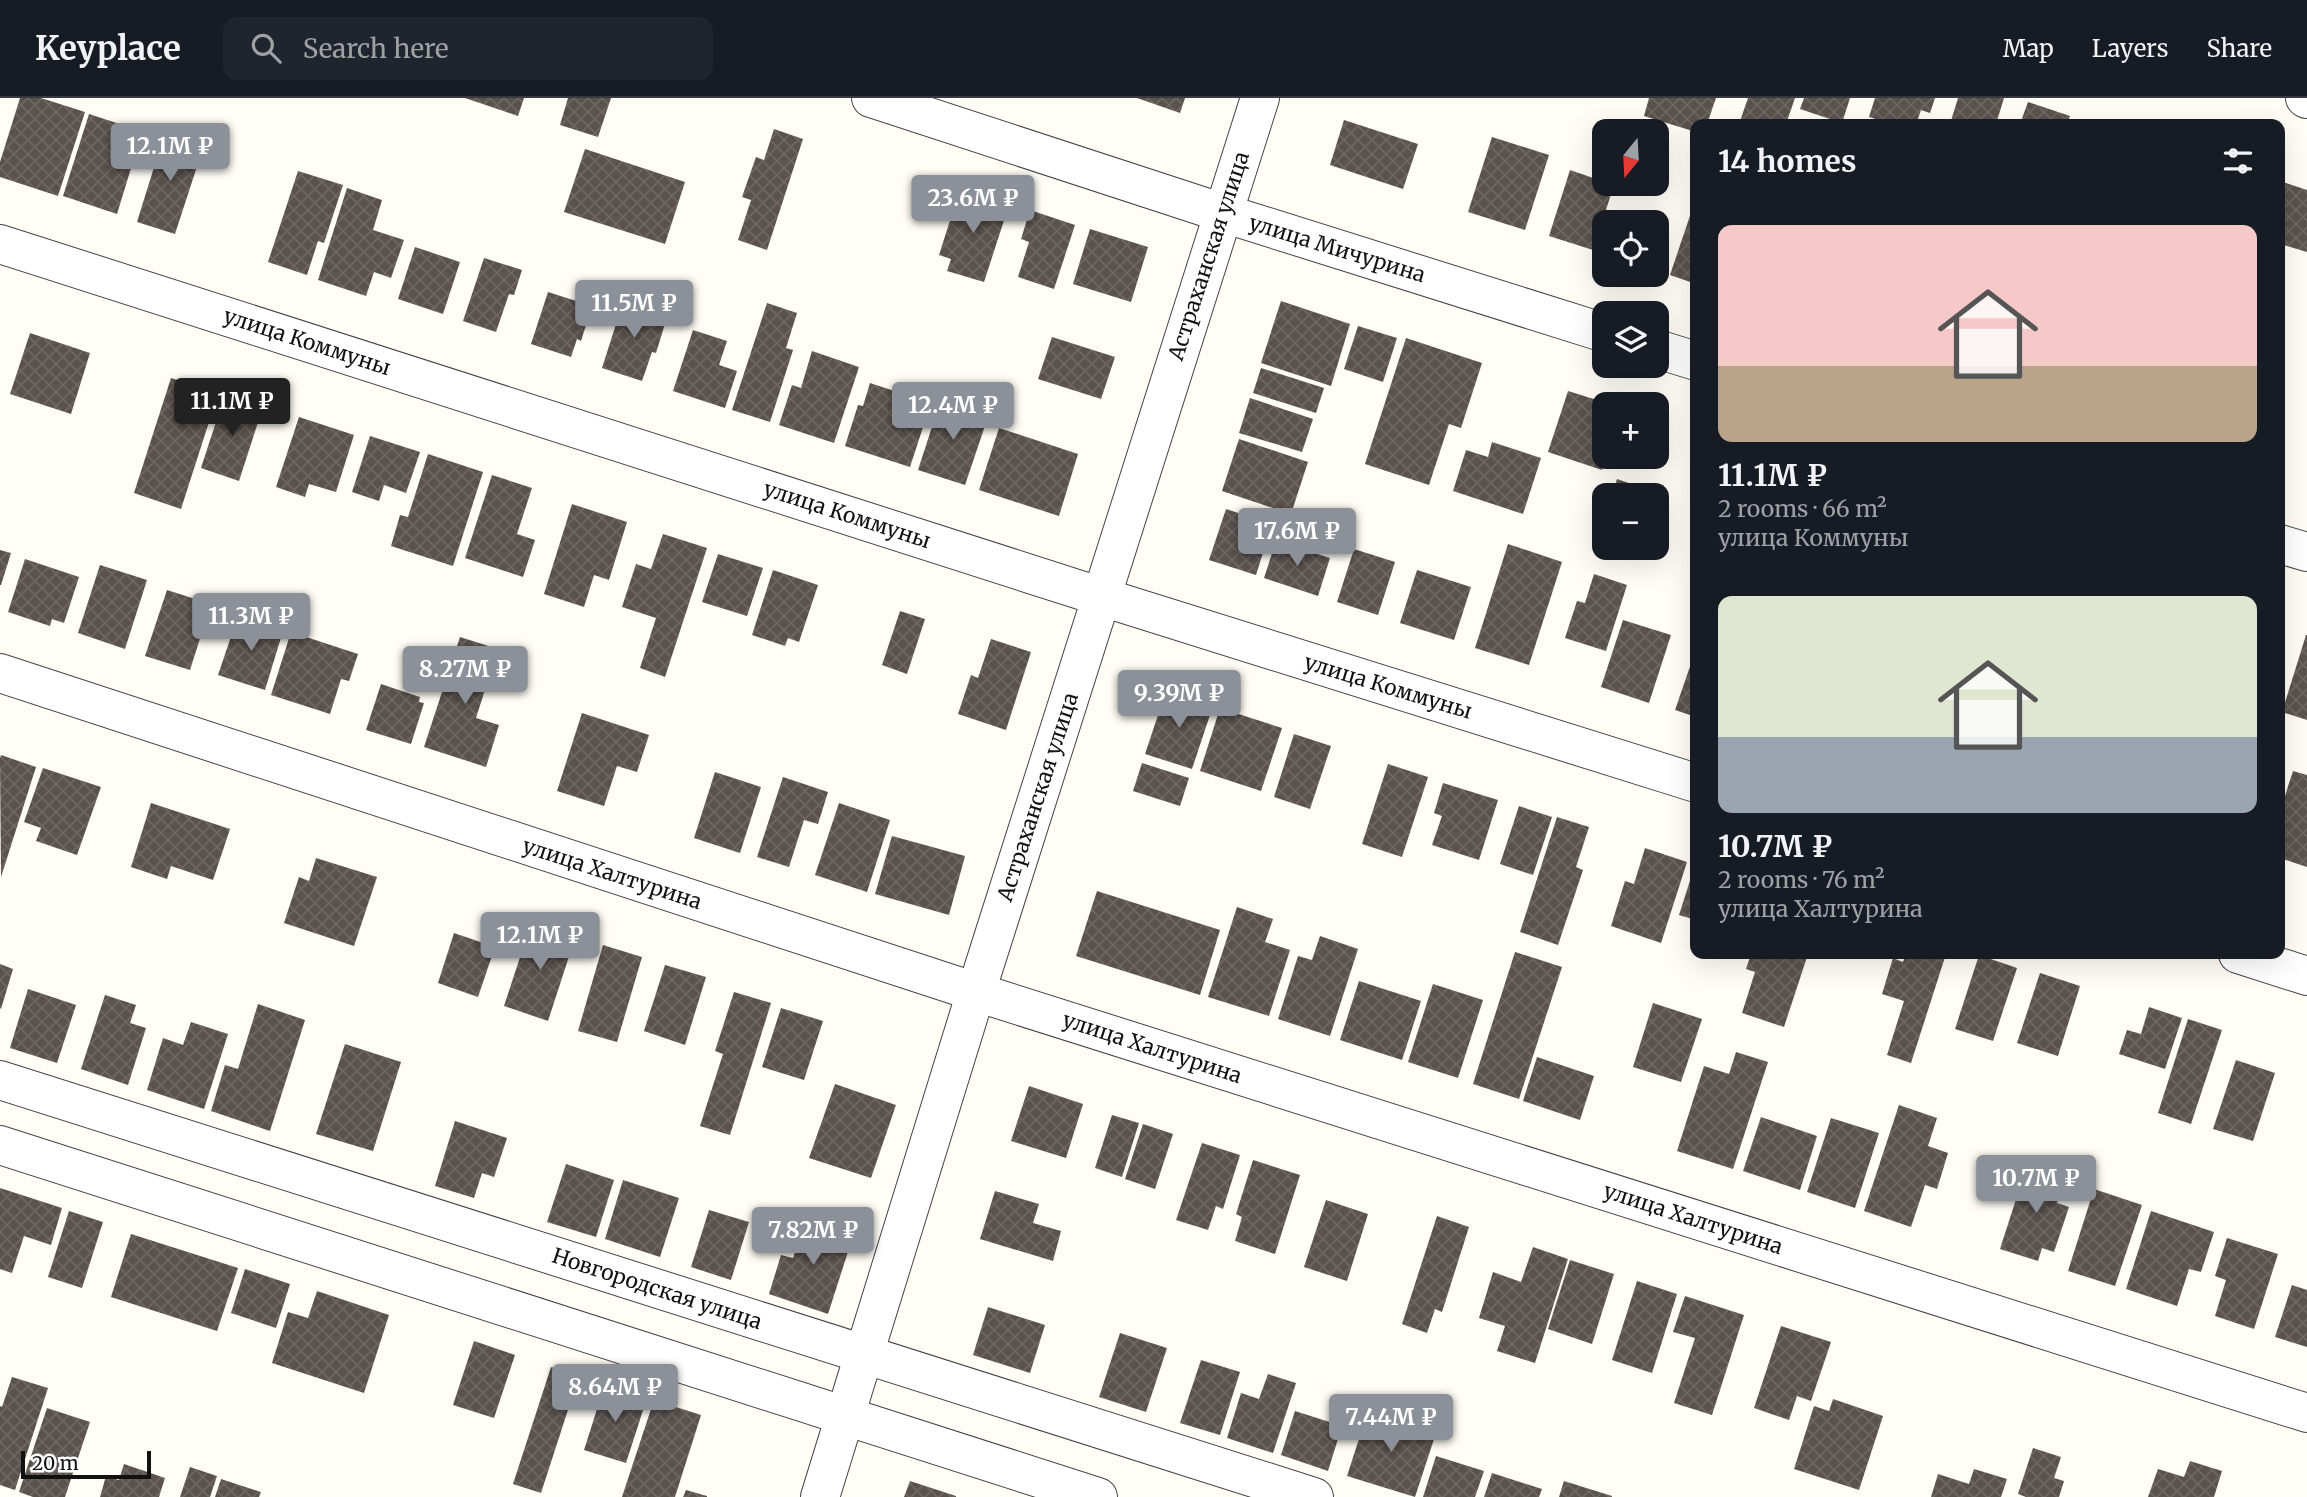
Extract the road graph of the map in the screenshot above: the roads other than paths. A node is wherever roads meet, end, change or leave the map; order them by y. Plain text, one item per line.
1 (871, 98) edge
2 (1260, 98) edge
3 (1223, 213) junction
4 (0, 244) edge
5 (1592, 329) edge
6 (1669, 353) edge
7 (1690, 359) edge
8 (2285, 545) edge
9 (2307, 552) edge
10 (1102, 597) junction
11 (0, 673) edge
12 (1690, 781) edge
13 (2254, 959) edge
14 (2307, 975) edge
15 (976, 992) junction
16 (0, 1080) edge
17 (0, 1145) edge
18 (865, 1356) junction
19 (2307, 1413) edge
20 (845, 1417) junction
21 (820, 1497) edge
22 (1098, 1497) edge
23 (1314, 1497) edge

1 - 3 street, улица Мичурина
2 - 3 street, Астраханская улица
3 - 5 street, улица Мичурина
3 - 10 street, Астраханская улица
4 - 10 street, улица Коммуны
6 - 7 street
8 - 9 street
10 - 12 street, улица Коммуны
10 - 15 street, Астраханская улица
11 - 15 street, улица Халтурина
13 - 14 street
15 - 18 street, Астраханская улица
15 - 19 street, улица Халтурина
16 - 18 street, Новгородская улица
17 - 20 street
18 - 20 street, Астраханская улица
18 - 23 street, Новгородская улица
20 - 21 street, Астраханская улица
20 - 22 street

